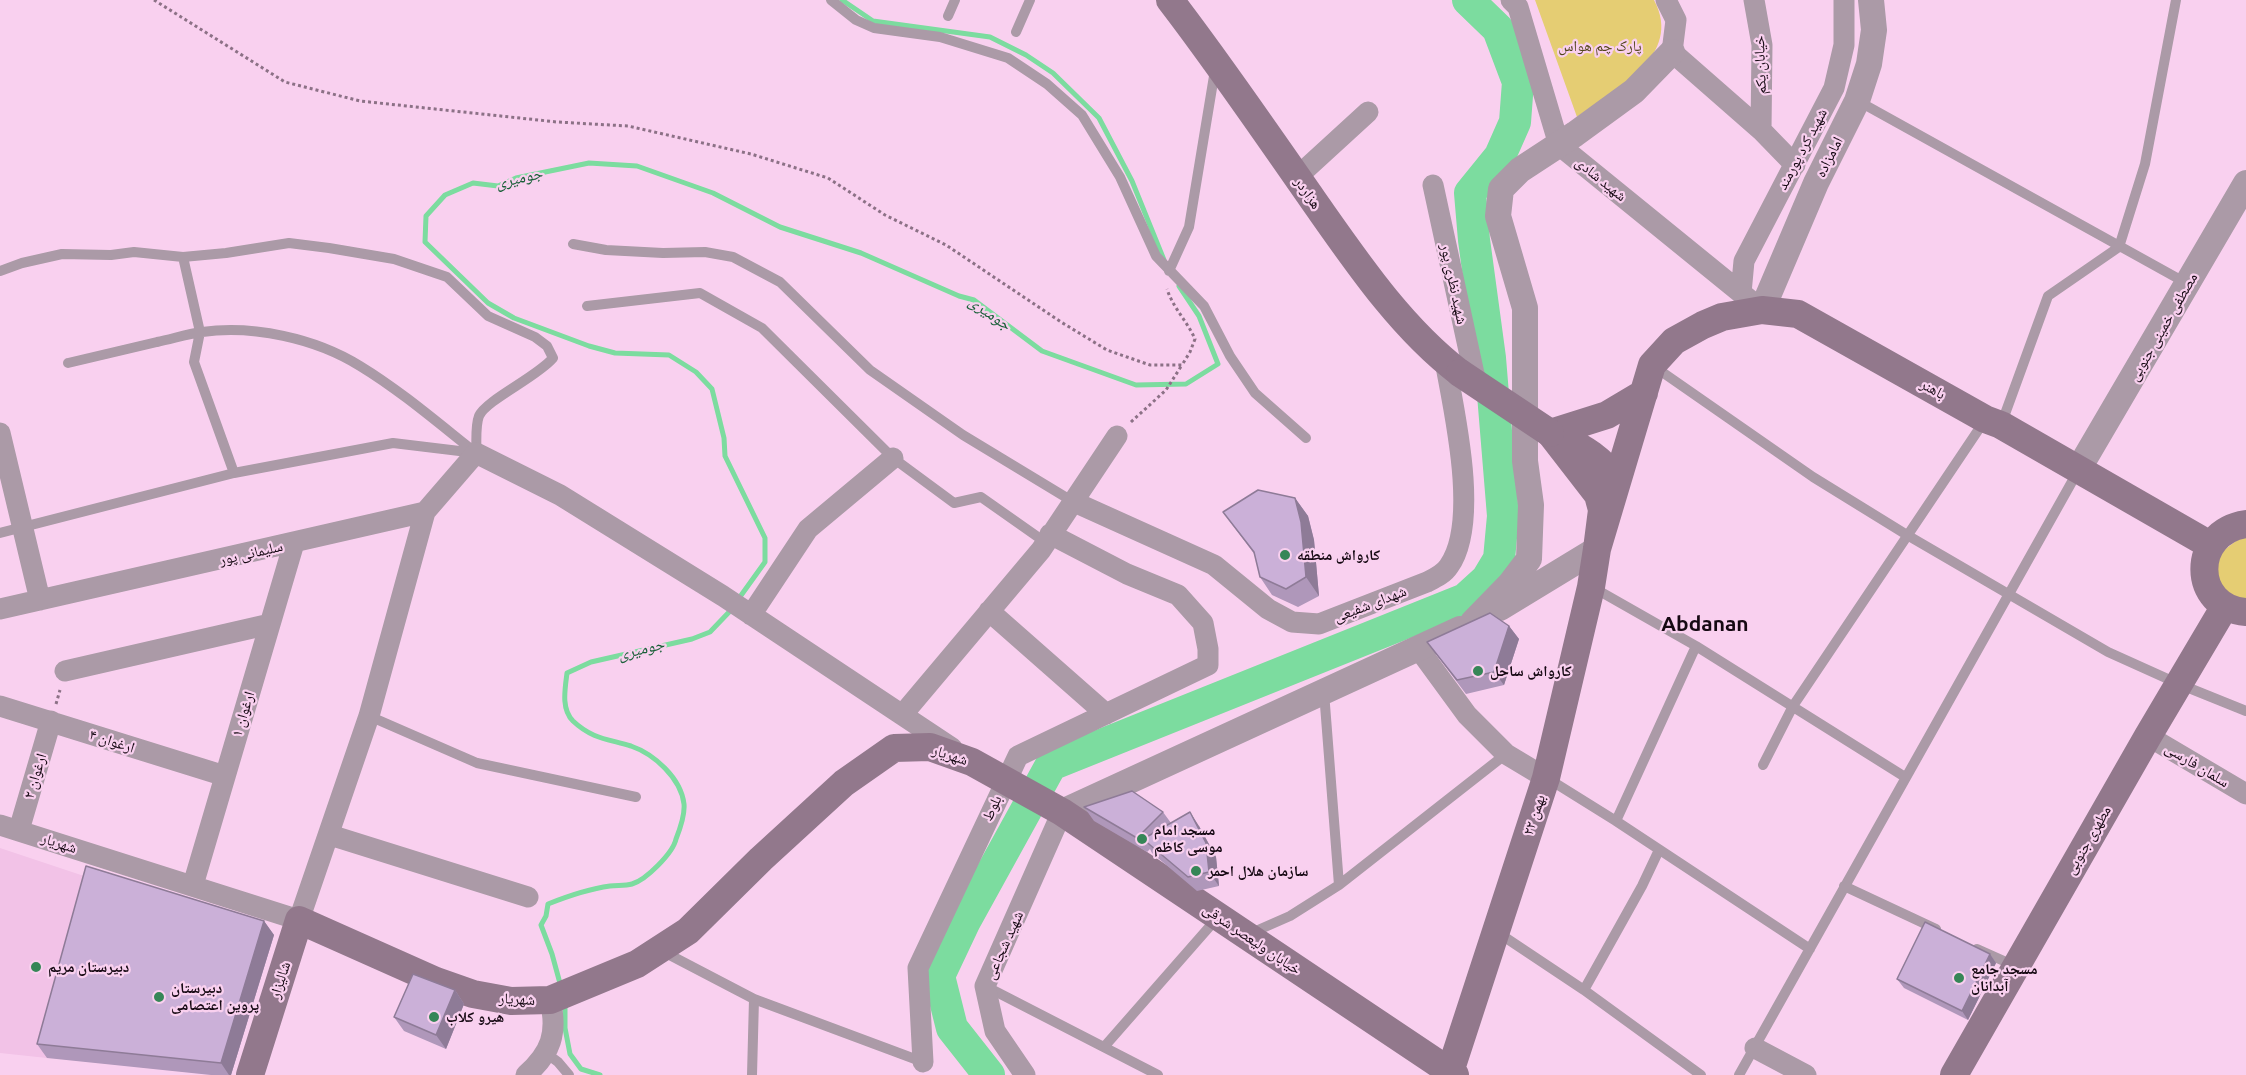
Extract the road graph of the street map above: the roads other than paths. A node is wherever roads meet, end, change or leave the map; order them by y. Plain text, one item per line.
1 (831, 0) edge
2 (955, 0) edge
3 (1030, 0) edge
4 (1170, 0) edge
5 (1511, 0) edge
6 (1666, 0) edge
7 (1754, 0) edge
8 (1844, 0) edge
9 (1870, 0) edge
10 (2176, 0) edge
11 (948, 16) dead end
12 (1016, 32) dead end
13 (1672, 52) junction
14 (1217, 61) junction
15 (1857, 101) junction
16 (1368, 112) dead end
17 (1761, 130) junction
18 (1559, 145) junction
19 (1795, 165) junction
20 (1297, 177) junction
21 (2246, 183) edge
22 (1433, 185) dead end
23 (573, 244) dead end
24 (2119, 247) junction
25 (183, 257) junction
26 (0, 271) edge
27 (1169, 271) junction
28 (2188, 284) junction
29 (1751, 302) junction
30 (587, 306) dead end
31 (200, 332) junction
32 (68, 363) dead end
33 (1652, 365) junction
34 (1460, 372) junction
35 (1644, 393) junction
36 (1993, 422) junction
37 (0, 433) edge
38 (1550, 433) junction
39 (1116, 436) road end
40 (1306, 438) dead end
41 (1630, 440) junction
42 (476, 453) junction
43 (3, 458) edge
44 (893, 458) junction
45 (2078, 470) junction
46 (234, 473) junction
47 (1617, 482) junction
48 (1072, 501) junction
49 (426, 512) junction
50 (2246, 524) edge
51 (22, 528) junction
52 (0, 533) edge
53 (1050, 534) junction
54 (1907, 535) junction
55 (294, 543) junction
56 (2210, 545) junction
57 (1597, 549) junction
58 (1591, 587) junction
59 (2009, 592) junction
60 (40, 600) junction
61 (0, 609) edge
62 (2236, 609) edge
63 (989, 611) junction
64 (757, 619) junction
65 (1473, 622) junction
66 (270, 624) junction
67 (1696, 646) junction
68 (1418, 648) junction
69 (65, 671) road end
70 (2179, 684) junction
71 (1324, 691) junction
72 (0, 706) edge
73 (1793, 706) junction
74 (2246, 711) edge
75 (903, 714) junction
76 (1106, 714) junction
77 (369, 716) junction
78 (51, 721) junction
79 (2148, 736) junction
80 (1506, 754) junction
81 (972, 762) junction
82 (1763, 765) dead end
83 (225, 776) junction
84 (1905, 777) junction
85 (1546, 778) junction
86 (1005, 780) junction
87 (2246, 794) edge
88 (636, 797) dead end
89 (1055, 809) junction
90 (1616, 821) junction
91 (9, 828) edge
92 (330, 835) junction
93 (1659, 850) junction
94 (193, 885) junction
95 (1339, 885) junction
96 (1844, 886) junction
97 (528, 897) dead end
98 (1218, 917) junction
99 (299, 920) junction
100 (1496, 932) junction
101 (1246, 935) junction
102 (1952, 937) edge
103 (1962, 942) edge
104 (1810, 949) junction
105 (661, 950) junction
106 (2016, 967) junction
107 (985, 986) junction
108 (1584, 990) junction
109 (561, 995) junction
110 (754, 999) junction
111 (1104, 1047) junction
112 (1755, 1048) junction
113 (546, 1053) junction
114 (923, 1062) joint
115 (1452, 1074) edge
116 (250, 1075) edge
117 (526, 1075) edge
118 (569, 1075) edge
119 (752, 1075) edge
120 (1025, 1075) edge
121 (1158, 1075) edge
122 (1701, 1075) edge
123 (1739, 1075) edge
124 (1806, 1075) edge
125 (1954, 1075) edge

1 - 27 lane
2 - 11 lane
3 - 12 lane
4 - 14 main road, هزاردر
5 - 18 street
6 - 13 street
7 - 17 street, خیابان یکم
8 - 19 street, شهید کرد پورمند
9 - 15 street, امامزاده
10 - 24 lane
13 - 17 street
13 - 18 street
14 - 20 main road, هزاردر
14 - 27 lane
15 - 24 lane
15 - 29 street, امامزاده
16 - 20 street
17 - 19 street
18 - 29 street, شهید شادی
18 - 65 street
19 - 29 street, شهید کرد پورمند
20 - 34 main road, هزاردر
21 - 28 street, مصطفی خمینی جنوبی
22 - 34 street, شهید نظری پور
23 - 48 lane
24 - 28 lane
24 - 36 lane
25 - 26 lane
25 - 31 lane
25 - 42 lane
27 - 40 lane
28 - 45 street, مصطفی خمینی جنوبی
29 - 33 main road, باهنر
29 - 36 main road, باهنر
30 - 44 lane
31 - 32 lane
31 - 42 lane
31 - 46 lane
33 - 35 main road
33 - 54 lane
34 - 38 main road, هزاردر, bridge
34 - 48 street, شهدای شفیعی
35 - 38 main road
35 - 41 main road
36 - 45 main road, باهنر
36 - 54 lane
37 - 43 street
38 - 41 main road
38 - 47 main road
38 - 57 main road
39 - 48 street
41 - 47 main road
42 - 46 lane
42 - 49 street
42 - 64 street
43 - 51 street
44 - 53 lane
44 - 64 street
45 - 56 main road, باهنر
45 - 59 lane
46 - 51 lane
47 - 57 main road
48 - 53 street
49 - 55 street, سلیمانی پور
49 - 77 street
50 - 56 main road
51 - 52 lane
51 - 60 street
53 - 63 street
53 - 76 street, بلوط
54 - 59 lane
54 - 73 lane
55 - 60 street, سلیمانی پور
55 - 66 street, ارغوان ۱
56 - 62 main road
57 - 58 main road, ۲۲ بهمن
57 - 65 street
58 - 67 lane
58 - 85 main road, ۲۲ بهمن
59 - 70 lane
59 - 84 lane
60 - 61 street, سلیمانی پور
62 - 70 main road, مطهری جنوبی
63 - 75 street
63 - 76 street
64 - 75 street
65 - 68 street
66 - 69 street
66 - 83 street, ارغوان ۱
67 - 73 lane
67 - 90 lane
68 - 71 street
68 - 80 street
70 - 74 lane
70 - 79 main road, مطهری جنوبی
71 - 89 street
71 - 95 lane
72 - 78 street, ارغوان ۴
73 - 82 lane
73 - 84 lane
75 - 81 street
76 - 86 street, بلوط
77 - 88 lane
77 - 92 street
78 - 83 street, ارغوان ۴
78 - 91 street, ارغوان ۲
79 - 87 street, سلمان فارسی
79 - 106 main road, مطهری جنوبی
80 - 85 street
80 - 95 lane
81 - 86 main road, شهریار
81 - 105 main road, شهریار
83 - 94 street, ارغوان ۱
84 - 96 lane
85 - 90 lane
85 - 100 main road, ۲۲ بهمن
86 - 89 main road, شهریار
86 - 114 street, بلوط
89 - 98 main road, خیابان ولیعصر شرقی
89 - 107 street, شهید شجاعی
90 - 93 lane
91 - 94 street, شهریار
92 - 97 street
92 - 99 street
93 - 104 lane
93 - 108 lane
94 - 99 street, شهریار
95 - 101 lane
96 - 102 lane
96 - 104 lane
98 - 101 main road, خیابان ولیعصر شرقی
98 - 111 lane
99 - 109 main road, شهریار
99 - 116 main road, شالیزار
100 - 108 lane
100 - 115 main road, ۲۲ بهمن
101 - 115 main road, خیابان ولیعصر شرقی
103 - 106 lane
104 - 112 lane
105 - 109 main road, شهریار
105 - 110 lane
106 - 125 main road, مطهری جنوبی
107 - 111 lane
107 - 120 street, شهید شجاعی
108 - 122 lane
109 - 113 street
110 - 114 lane
110 - 119 lane
111 - 121 lane
112 - 123 lane
112 - 124 street
113 - 117 street
113 - 118 lane

